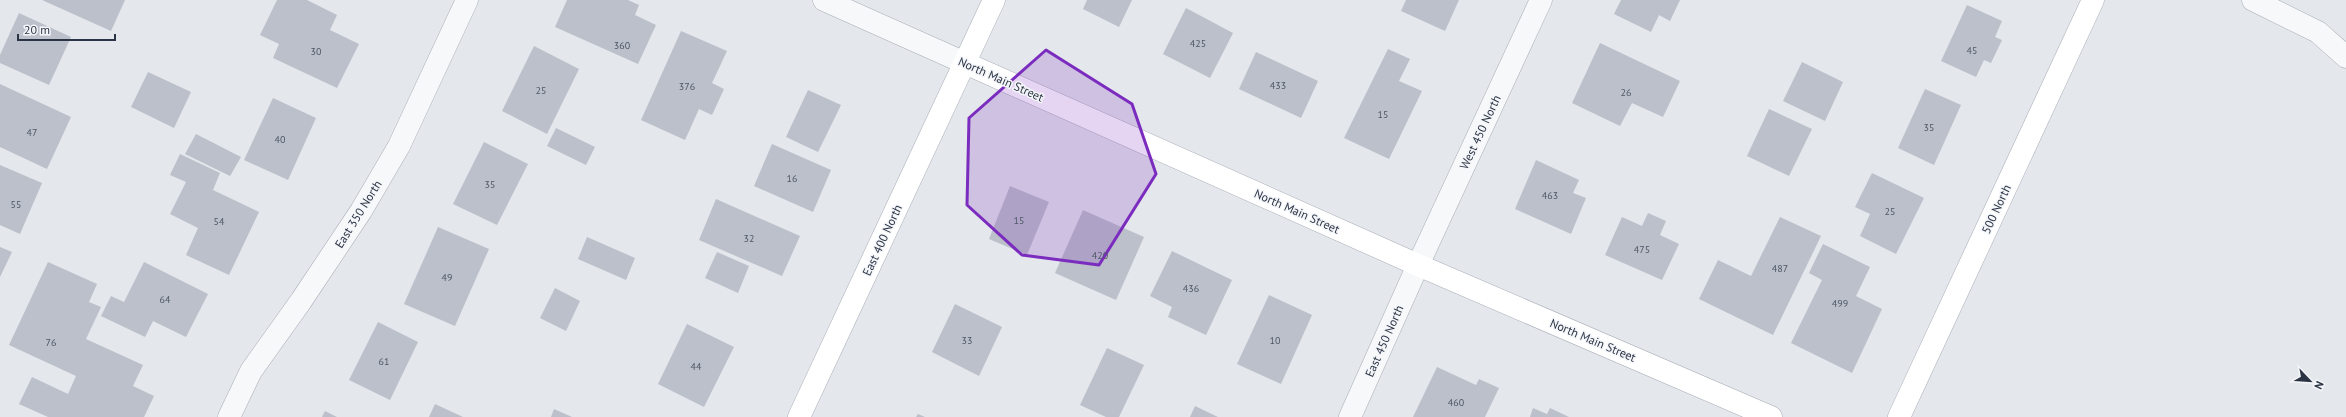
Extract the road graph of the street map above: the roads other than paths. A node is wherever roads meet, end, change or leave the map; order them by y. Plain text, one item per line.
1 (467, 0) edge
2 (824, 0) edge
3 (994, 0) edge
4 (1541, 0) edge
5 (2093, 0) edge
6 (2253, 0) edge
7 (2346, 58) edge
8 (965, 63) junction
9 (1418, 264) junction
10 (229, 417) edge
11 (799, 417) edge
12 (1350, 417) edge
13 (1771, 417) edge
14 (1899, 417) edge

1 - 10 street, East 350 North
2 - 8 street, North Main Street
3 - 8 street, East 400 North
4 - 9 street, West 450 North
5 - 14 street, 500 North
6 - 7 street
8 - 9 street, North Main Street
8 - 11 street, East 400 North
9 - 12 street, East 450 North
9 - 13 street, North Main Street

